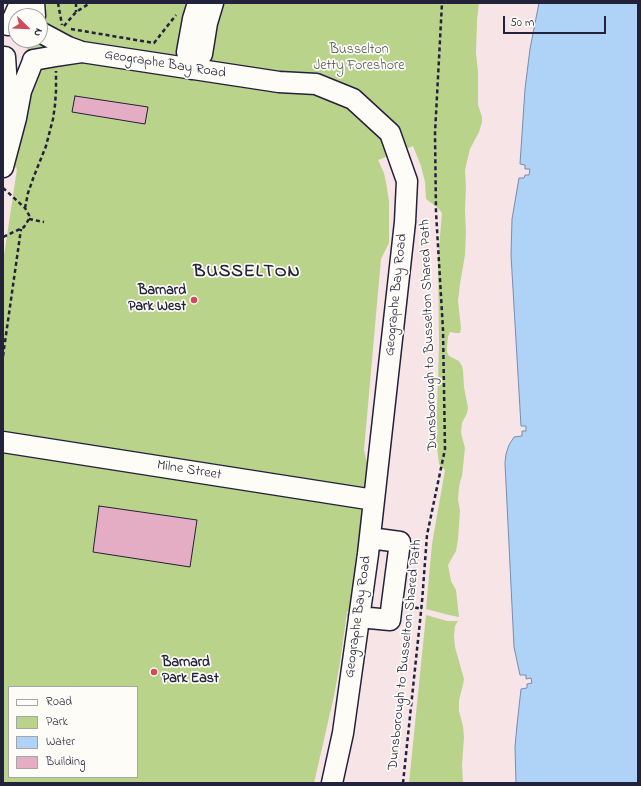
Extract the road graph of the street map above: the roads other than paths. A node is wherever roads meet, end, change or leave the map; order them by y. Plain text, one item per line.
1 (20, 3) edge
2 (198, 3) edge
3 (213, 3) edge
4 (7, 27) edge
5 (48, 36) edge
6 (41, 48) edge
7 (82, 52) junction
8 (4, 55) edge
9 (33, 60) junction
10 (192, 69) junction
11 (3, 132) edge
12 (3, 166) edge
13 (3, 442) edge
14 (374, 500) junction
15 (370, 538) junction
16 (359, 617) junction
17 (332, 783) edge

1 - 4 street
2 - 10 street
3 - 10 street
5 - 7 street, Geographe Bay Road
6 - 9 street
7 - 9 street, Geographe Bay Road
7 - 10 street, Geographe Bay Road
8 - 9 street, Geographe Bay Road
8 - 11 street
9 - 12 street
10 - 14 street, Geographe Bay Road
13 - 14 street, Milne Street
14 - 15 street, Geographe Bay Road
15 - 16 street, Geographe Bay Road
15 - 16 street
16 - 17 street, Geographe Bay Road

